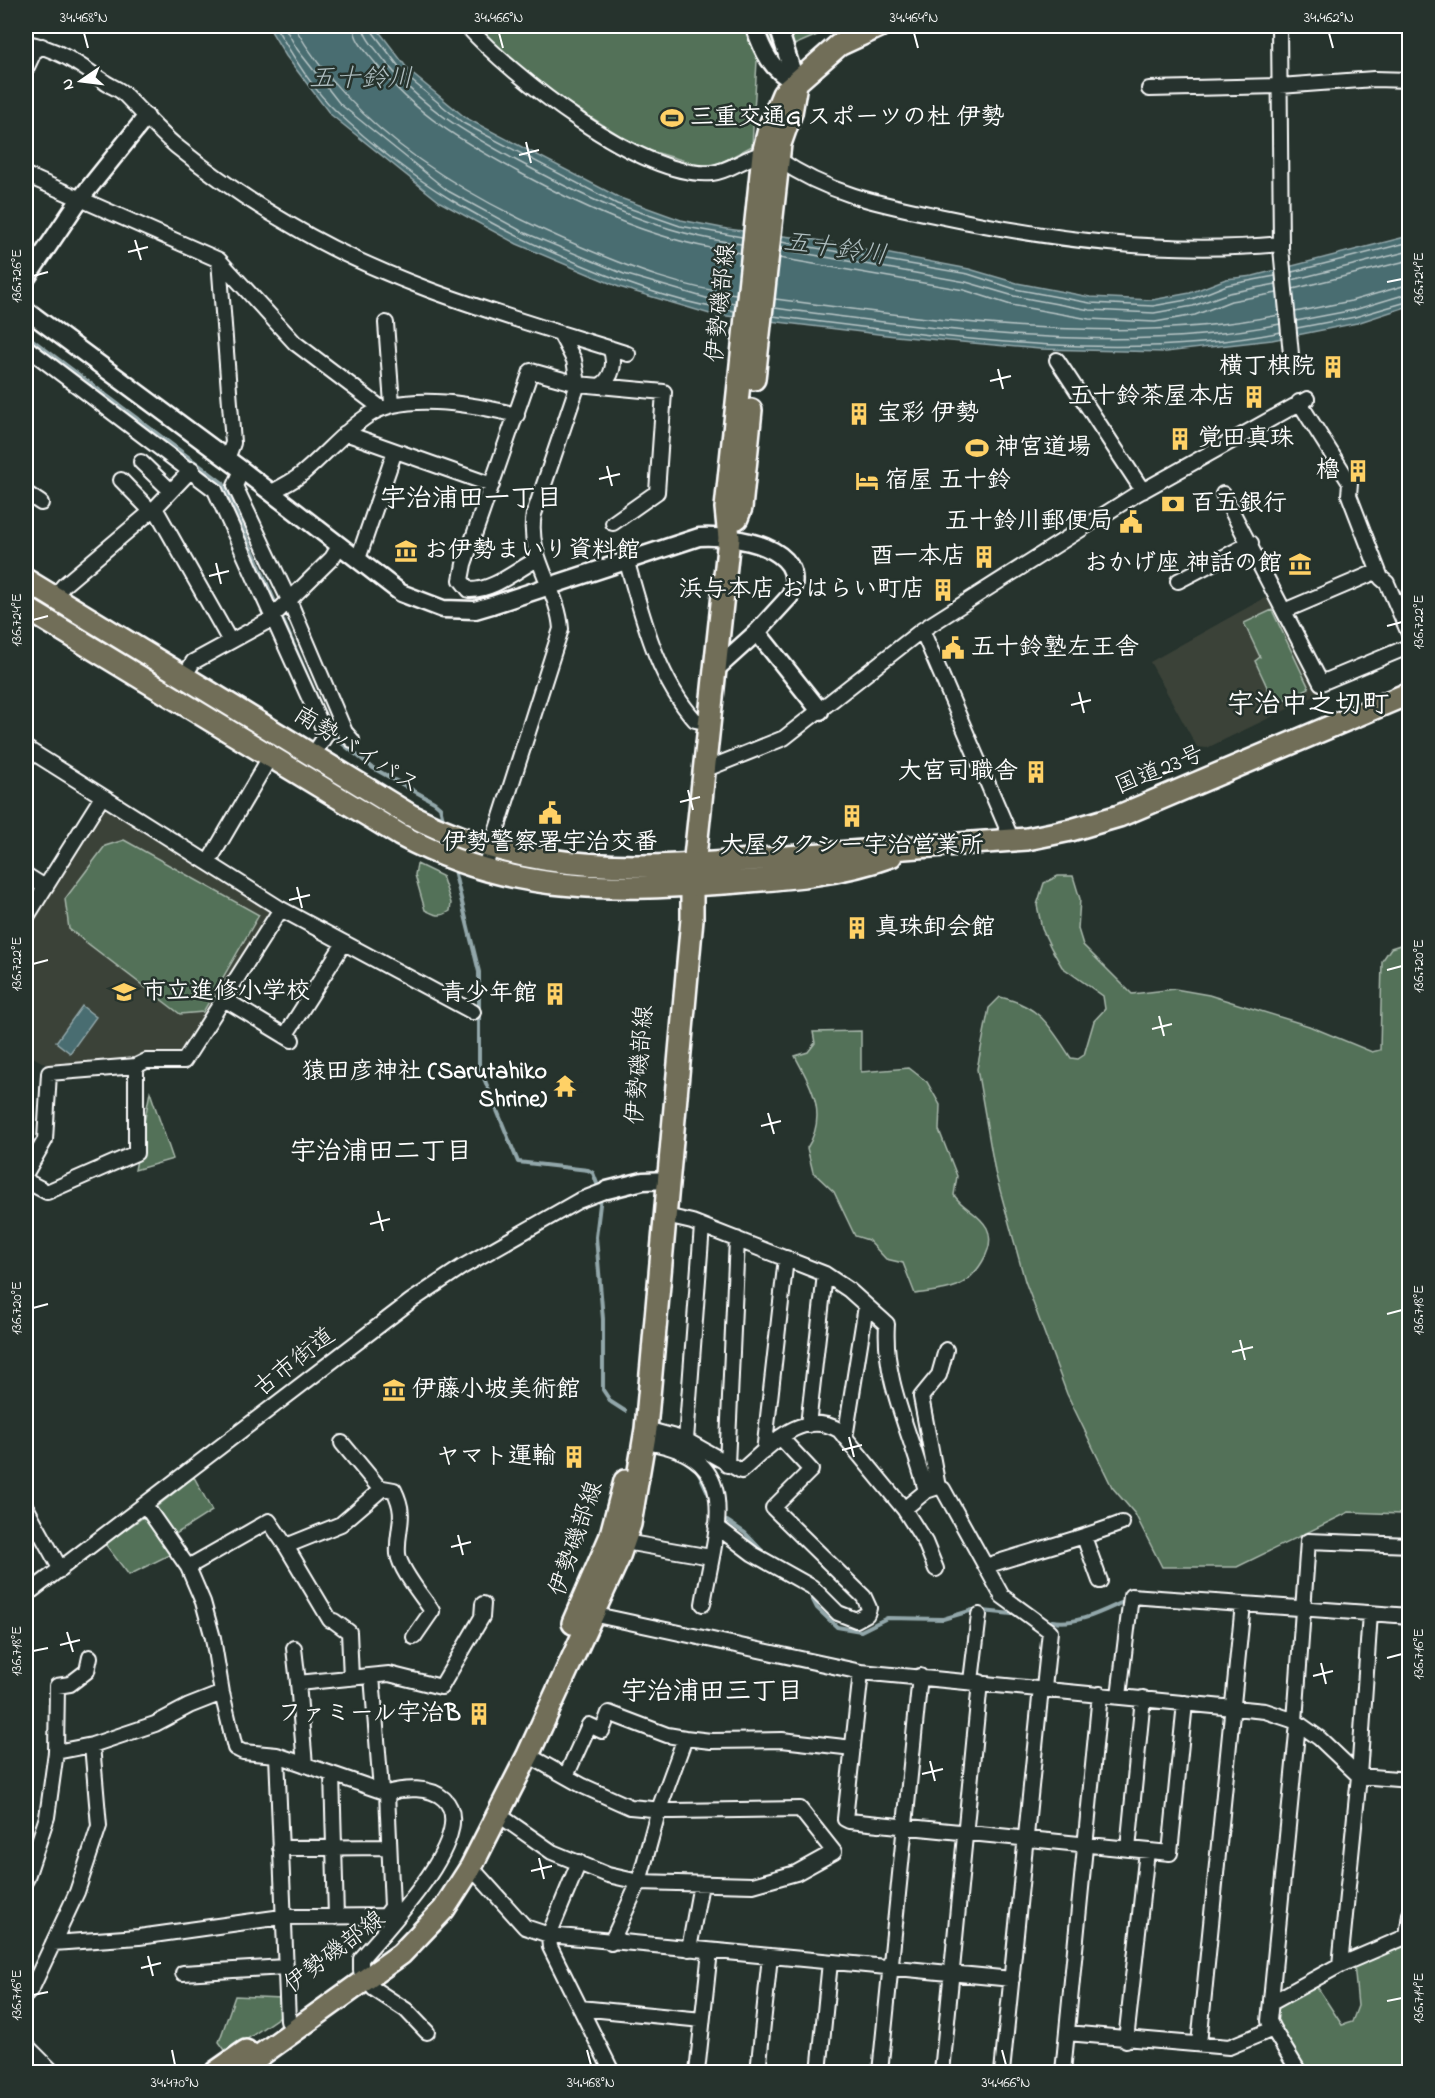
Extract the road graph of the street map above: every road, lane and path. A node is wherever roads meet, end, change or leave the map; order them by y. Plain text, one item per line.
1 (467, 26) edge
2 (754, 26) edge
3 (778, 26) edge
4 (880, 26) edge
5 (1279, 26) edge
6 (34, 45) edge
7 (26, 69) edge
8 (1410, 80) edge
9 (796, 83) junction
10 (1280, 86) junction
11 (1149, 89) dead end
12 (146, 117) junction
13 (770, 163) junction
14 (26, 175) edge
15 (80, 199) junction
16 (1281, 246) junction
17 (219, 260) junction
18 (26, 279) edge
19 (26, 310) edge
20 (386, 323) dead end
21 (560, 333) junction
22 (26, 347) edge
23 (610, 348) junction
24 (628, 354) dead end
25 (1057, 360) dead end
26 (1292, 365) dead end
27 (578, 384) junction
28 (600, 386) junction
29 (386, 406) junction
30 (517, 415) junction
31 (345, 433) junction
32 (395, 451) junction
33 (227, 459) junction
34 (141, 462) dead end
35 (192, 470) junction
36 (242, 470) junction
37 (121, 480) dead end
38 (492, 485) junction
39 (171, 491) junction
40 (1143, 491) junction
41 (272, 492) junction
42 (26, 494) edge
43 (1223, 494) dead end
44 (41, 503) dead end
45 (153, 509) junction
46 (613, 523) dead end
47 (729, 538) junction
48 (1251, 543) junction
49 (340, 545) junction
50 (358, 559) junction
51 (538, 559) junction
52 (626, 559) junction
53 (1378, 571) junction
54 (26, 580) edge
55 (1178, 581) dead end
56 (549, 587) junction
57 (54, 597) junction
58 (286, 600) junction
59 (26, 608) edge
60 (1284, 611) junction
61 (273, 615) junction
62 (922, 630) junction
63 (757, 632) junction
64 (1410, 636) edge
65 (230, 641) junction
66 (1410, 646) edge
67 (715, 670) junction
68 (184, 677) junction
69 (1410, 693) edge
70 (820, 711) junction
71 (710, 723) junction
72 (352, 740) dead end
73 (26, 748) edge
74 (313, 755) junction
75 (270, 757) junction
76 (704, 770) junction
77 (102, 797) junction
78 (1012, 840) junction
79 (490, 847) junction
80 (208, 863) junction
81 (474, 867) junction
82 (26, 875) edge
83 (693, 875) junction
84 (45, 887) junction
85 (281, 909) junction
86 (26, 918) edge
87 (344, 943) junction
88 (224, 999) junction
89 (472, 1012) dead end
90 (136, 1066) junction
91 (26, 1173) edge
92 (26, 1178) edge
93 (663, 1180) junction
94 (607, 1190) joint
95 (666, 1216) junction
96 (702, 1226) junction
97 (737, 1239) junction
98 (786, 1258) junction
99 (825, 1274) junction
100 (866, 1306) junction
101 (946, 1350) dead end
102 (808, 1425) junction
103 (645, 1436) junction
104 (780, 1437) junction
105 (845, 1438) junction
106 (686, 1440) junction
107 (342, 1443) dead end
108 (764, 1452) junction
109 (727, 1466) junction
110 (932, 1489) junction
111 (381, 1490) junction
112 (145, 1505) junction
113 (26, 1507) edge
114 (904, 1509) junction
115 (1122, 1523) dead end
116 (716, 1526) junction
117 (1084, 1537) junction
118 (625, 1542) junction
119 (1410, 1545) edge
120 (286, 1546) junction
121 (711, 1557) junction
122 (986, 1566) junction
123 (188, 1567) junction
124 (936, 1569) dead end
125 (61, 1570) junction
126 (1100, 1581) dead end
127 (26, 1595) edge
128 (483, 1604) dead end
129 (703, 1604) dead end
130 (1244, 1604) junction
131 (1304, 1609) junction
132 (586, 1613) junction
133 (1370, 1613) junction
134 (979, 1615) dead end
135 (1410, 1616) edge
136 (414, 1637) dead end
137 (294, 1648) dead end
138 (90, 1657) dead end
139 (861, 1672) junction
140 (372, 1676) junction
141 (920, 1676) junction
142 (351, 1677) junction
143 (975, 1682) junction
144 (298, 1683) junction
145 (1043, 1688) junction
146 (222, 1693) junction
147 (1100, 1694) junction
148 (1119, 1696) junction
149 (1143, 1698) junction
150 (1185, 1702) junction
151 (1234, 1708) junction
152 (1297, 1722) junction
153 (685, 1738) junction
154 (92, 1745) junction
155 (852, 1748) junction
156 (56, 1752) junction
157 (277, 1755) junction
158 (528, 1755) junction
159 (305, 1765) junction
160 (332, 1774) junction
161 (566, 1776) junction
162 (1359, 1776) junction
163 (1410, 1780) edge
164 (384, 1791) junction
165 (659, 1809) junction
166 (499, 1815) junction
167 (905, 1826) junction
168 (966, 1831) junction
169 (1026, 1838) junction
170 (1086, 1844) junction
171 (389, 1847) junction
172 (280, 1848) junction
173 (334, 1848) junction
174 (1128, 1849) junction
175 (1147, 1851) junction
176 (579, 1862) junction
177 (471, 1867) junction
178 (26, 1880) edge
179 (639, 1882) junction
180 (701, 1884) junction
181 (1410, 1914) edge
182 (282, 1917) junction
183 (336, 1917) junction
184 (549, 1935) junction
185 (1408, 1936) edge
186 (53, 1943) junction
187 (611, 1943) junction
188 (689, 1949) junction
189 (710, 1951) junction
190 (770, 1956) junction
191 (831, 1962) junction
192 (1340, 1965) junction
193 (285, 1967) junction
194 (891, 1967) junction
195 (183, 1973) dead end
196 (951, 1974) junction
197 (364, 1975) junction
198 (1012, 1979) junction
199 (26, 1995) edge
200 (1271, 2002) junction
201 (580, 2008) junction
202 (702, 2020) junction
203 (288, 2021) junction
204 (1273, 2029) junction
205 (427, 2032) dead end
206 (1067, 2033) junction
207 (1126, 2040) junction
208 (1199, 2044) junction
209 (26, 2045) edge
210 (50, 2071) edge
211 (216, 2073) edge
212 (237, 2073) edge
213 (612, 2073) edge
214 (697, 2073) edge
215 (758, 2073) edge
216 (819, 2073) edge
217 (880, 2073) edge
218 (942, 2073) edge
219 (1002, 2073) edge
220 (1063, 2073) edge
221 (1299, 2073) edge

1 - 13 street
2 - 9 street
3 - 9 street
4 - 9 main road
5 - 10 street
6 - 7 street
6 - 12 street
8 - 10 street
9 - 13 main road, 伊勢磯部線
10 - 11 street
10 - 16 street
12 - 15 street
12 - 21 street
13 - 16 street
13 - 47 main road, 伊勢磯部線
14 - 15 street
15 - 17 street
15 - 18 street
16 - 26 street
17 - 29 street
17 - 33 street
19 - 33 street
20 - 29 street
21 - 23 street
21 - 27 street
22 - 35 street
23 - 24 street
23 - 28 street
25 - 40 street
27 - 28 street
27 - 30 street
27 - 51 street
28 - 46 street
29 - 30 street
29 - 31 street
30 - 38 street
31 - 32 street
31 - 41 street
32 - 38 street
32 - 50 street
33 - 36 street
34 - 39 street
35 - 39 street
35 - 61 street
36 - 41 street
36 - 58 street
37 - 45 street
38 - 51 street
39 - 45 street
40 - 53 street
40 - 62 street
41 - 49 street
42 - 44 street
43 - 48 street
45 - 57 street
45 - 65 street
47 - 52 street
47 - 63 street
47 - 67 main road, 伊勢磯部線
48 - 55 street
48 - 60 street
49 - 50 street
49 - 58 street
50 - 56 street
51 - 56 street
52 - 56 street
52 - 71 street
53 - 60 street
53 - 64 street
54 - 57 main road, 南勢バイパス
56 - 79 street
57 - 68 main road, 南勢バイパス
58 - 61 street
58 - 72 street
59 - 75 main road, 南勢バイパス
60 - 66 street
61 - 65 street
61 - 74 street
62 - 70 street
62 - 78 street
63 - 67 street
63 - 70 street
65 - 68 street
67 - 71 main road, 伊勢磯部線
68 - 74 main road, 南勢バイパス
69 - 78 main road, 国道23号
70 - 76 street
71 - 76 main road, 伊勢磯部線
73 - 77 street
74 - 79 main road, 南勢バイパス
75 - 80 street
75 - 81 main road, 南勢バイパス
76 - 83 main road, 伊勢磯部線
77 - 80 street
77 - 84 street
78 - 83 main road, 国道23号
79 - 81 street
79 - 83 main road, 南勢バイパス
80 - 85 street
81 - 83 main road, 南勢バイパス
82 - 84 street
83 - 93 main road, 伊勢磯部線
84 - 86 street
85 - 87 street
85 - 88 street
87 - 88 street
87 - 89 street
88 - 90 street
90 - 91 street
90 - 92 street
93 - 94 street
93 - 95 main road, 伊勢磯部線
93 - 132 main road, 伊勢磯部線
94 - 112 street, 古市街道
95 - 96 street
95 - 103 main road, 伊勢磯部線
96 - 97 street
96 - 106 street
97 - 98 street
97 - 109 street
98 - 99 street
98 - 108 street
99 - 100 street
99 - 102 street
100 - 105 street
100 - 110 street
101 - 110 street
102 - 104 street
102 - 105 street
103 - 106 street
103 - 116 street
103 - 118 main road, 伊勢磯部線
104 - 108 street
104 - 116 street
105 - 114 street
106 - 109 street
107 - 111 street
108 - 109 street
110 - 114 street
110 - 122 street
111 - 120 street
111 - 136 street
112 - 123 street
112 - 125 street, 古市街道
113 - 125 street
114 - 124 street
115 - 117 street
116 - 121 street
117 - 122 street
117 - 126 street
118 - 121 street
118 - 132 main road, 伊勢磯部線
119 - 131 street
120 - 123 street
120 - 142 street
121 - 129 street
122 - 145 street
123 - 146 street
125 - 127 street, 古市街道
128 - 140 street
130 - 131 street
130 - 148 street
130 - 151 street
131 - 133 street
131 - 152 street
132 - 139 street
132 - 158 main road, 伊勢磯部線
132 - 197 main road, 伊勢磯部線
133 - 135 street
133 - 162 street
134 - 143 street
137 - 144 street
138 - 156 street
139 - 141 street
139 - 155 street
140 - 142 street
140 - 164 street
141 - 143 street
141 - 167 street
142 - 144 street
143 - 145 street
143 - 168 street
144 - 159 street
145 - 147 street
145 - 169 street
146 - 154 street
146 - 157 street
147 - 148 street
147 - 170 street
148 - 149 street
149 - 150 street
149 - 174 street
150 - 151 street
150 - 175 street
151 - 152 street
151 - 208 street
152 - 162 street
152 - 200 street
153 - 155 street
153 - 161 street
153 - 165 street
154 - 156 street
154 - 186 street
155 - 167 street
156 - 178 street
157 - 159 street
157 - 172 street
158 - 161 street
158 - 166 main road, 伊勢磯部線
159 - 160 street
160 - 164 street
160 - 173 street
161 - 165 street
162 - 163 street
162 - 192 street
164 - 171 street
164 - 197 street
165 - 179 street
165 - 180 street
166 - 176 street
166 - 177 main road, 伊勢磯部線
167 - 168 street
167 - 194 street
168 - 169 street
168 - 196 street
169 - 170 street
169 - 198 street
170 - 174 street
170 - 206 street
171 - 173 street
171 - 183 street
172 - 173 street
172 - 182 street
173 - 183 street
174 - 175 street
175 - 207 street
176 - 179 street
176 - 184 street
177 - 184 street
177 - 197 main road, 伊勢磯部線
179 - 180 street
179 - 187 street
180 - 188 street
181 - 185 street
182 - 183 street
182 - 186 street
182 - 193 street
184 - 187 street
184 - 201 street
185 - 192 street
186 - 199 street
187 - 188 street
188 - 189 street
189 - 190 street
189 - 202 street
190 - 191 street
190 - 215 street
191 - 194 street
191 - 216 street
192 - 200 street
193 - 195 street
193 - 203 street
194 - 196 street
194 - 217 street
196 - 198 street
196 - 218 street
197 - 203 main road, 伊勢磯部線
197 - 205 street
197 - 212 main road, 伊勢磯部線
198 - 219 street
200 - 204 street
201 - 202 street
201 - 213 street
202 - 214 street
203 - 211 main road, 伊勢磯部線
204 - 208 street
204 - 221 street
206 - 207 street
206 - 220 street
207 - 208 street
209 - 210 street

